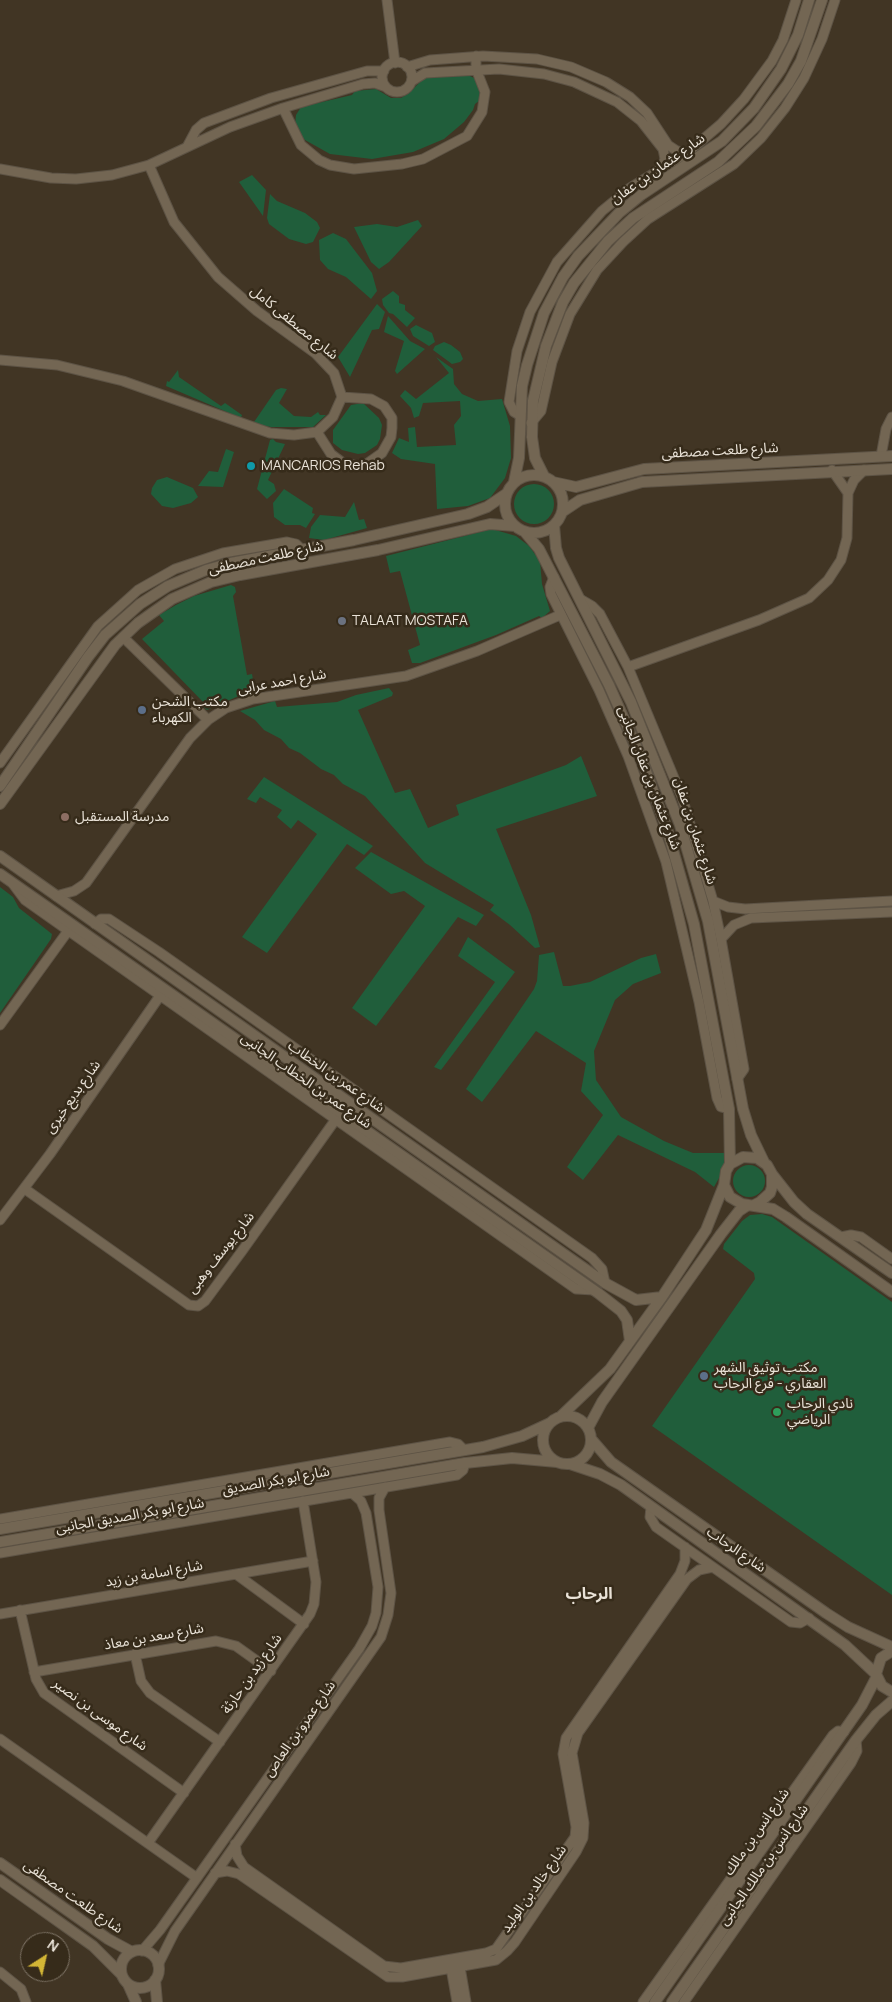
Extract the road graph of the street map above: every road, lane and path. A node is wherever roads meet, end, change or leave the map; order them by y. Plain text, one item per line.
1 (387, 0) edge
2 (796, 0) edge
3 (809, 0) edge
4 (822, 0) edge
5 (834, 0) edge
6 (798, 35) junction
7 (810, 39) junction
8 (476, 56) junction
9 (395, 63) junction
10 (407, 67) junction
11 (476, 69) junction
12 (384, 71) junction
13 (412, 82) junction
14 (386, 87) junction
15 (284, 108) junction
16 (188, 145) junction
17 (687, 153) junction
18 (149, 165) junction
19 (0, 169) edge
20 (660, 169) junction
21 (0, 360) edge
22 (342, 397) junction
23 (519, 415) junction
24 (892, 417) edge
25 (531, 423) junction
26 (317, 432) junction
27 (881, 456) junction
28 (892, 456) edge
29 (892, 469) edge
30 (832, 470) junction
31 (864, 470) junction
32 (548, 479) junction
33 (514, 482) junction
34 (848, 493) junction
35 (506, 494) junction
36 (562, 512) junction
37 (554, 525) junction
38 (519, 529) junction
39 (303, 551) junction
40 (554, 577) junction
41 (580, 599) junction
42 (560, 615) junction
43 (123, 637) junction
44 (628, 667) junction
45 (208, 720) junction
46 (39, 729) junction
47 (50, 736) junction
48 (0, 763) edge
49 (0, 786) edge
50 (0, 804) edge
51 (0, 856) edge
52 (0, 874) edge
53 (11, 880) junction
54 (56, 896) junction
55 (713, 901) junction
56 (892, 901) edge
57 (892, 912) edge
58 (708, 921) junction
59 (95, 924) junction
60 (694, 924) junction
61 (68, 931) junction
62 (722, 939) junction
63 (163, 992) junction
64 (0, 1025) edge
65 (305, 1072) junction
66 (737, 1079) junction
67 (298, 1082) junction
68 (729, 1109) junction
69 (336, 1119) junction
70 (764, 1162) junction
71 (730, 1164) junction
72 (772, 1174) junction
73 (724, 1185) junction
74 (25, 1189) junction
75 (751, 1205) junction
76 (0, 1220) edge
77 (841, 1237) junction
78 (892, 1259) edge
79 (892, 1273) edge
80 (604, 1283) junction
81 (594, 1290) junction
82 (892, 1292) edge
83 (662, 1297) junction
84 (630, 1341) junction
85 (561, 1416) junction
86 (550, 1423) junction
87 (588, 1428) junction
88 (592, 1440) junction
89 (464, 1450) junction
90 (557, 1462) junction
91 (465, 1463) junction
92 (570, 1464) junction
93 (385, 1487) junction
94 (352, 1493) junction
95 (303, 1501) junction
96 (651, 1507) junction
97 (0, 1519) edge
98 (37, 1523) junction
99 (0, 1529) edge
100 (39, 1536) junction
101 (0, 1542) edge
102 (685, 1547) junction
103 (0, 1553) edge
104 (313, 1561) junction
105 (713, 1567) junction
106 (236, 1574) junction
107 (20, 1610) junction
108 (0, 1614) edge
109 (809, 1618) junction
110 (304, 1624) junction
111 (858, 1632) junction
112 (636, 1645) junction
113 (848, 1647) junction
114 (892, 1649) edge
115 (135, 1654) junction
116 (271, 1671) junction
117 (34, 1672) junction
118 (876, 1675) junction
119 (892, 1692) edge
120 (892, 1701) edge
121 (862, 1705) junction
122 (876, 1715) junction
123 (844, 1732) junction
124 (0, 1739) edge
125 (856, 1740) junction
126 (220, 1742) junction
127 (280, 1761) junction
128 (289, 1768) junction
129 (270, 1774) junction
130 (280, 1781) junction
131 (184, 1793) junction
132 (148, 1843) junction
133 (235, 1844) junction
134 (0, 1863) edge
135 (215, 1873) junction
136 (197, 1878) junction
137 (0, 1880) edge
138 (536, 1903) junction
139 (137, 1952) junction
140 (158, 1965) junction
141 (456, 1968) junction
142 (0, 1972) edge
143 (122, 1974) junction
144 (155, 1980) junction
145 (128, 1984) junction
146 (26, 2002) edge
147 (136, 2002) edge
148 (157, 2002) edge
149 (457, 2002) edge
150 (466, 2002) edge
151 (643, 2002) edge
152 (654, 2002) edge
153 (672, 2002) edge
154 (684, 2002) edge

1 - 9 street
2 - 17 street
3 - 6 street, شارع عثمان بن عفان
4 - 7 street, شارع عثمان بن عفان
5 - 25 street
6 - 7 street
6 - 23 street, شارع عثمان بن عفان
7 - 25 street, شارع عثمان بن عفان
8 - 10 street
8 - 11 street
8 - 17 street
9 - 10 street
9 - 12 street
10 - 13 street
11 - 13 street
11 - 15 street
11 - 20 street
12 - 14 street
12 - 16 street
13 - 14 street
14 - 15 street
15 - 16 street
16 - 18 street
17 - 20 street
18 - 19 street
18 - 22 street, شارع مصطفى كامل
20 - 23 street
21 - 26 street
22 - 26 street
22 - 26 street
23 - 33 street, شارع عثمان بن عفان
24 - 27 street
25 - 32 street, شارع عثمان بن عفان
27 - 28 street, شارع طلعت مصطفى
27 - 32 street, شارع طلعت مصطفى
29 - 31 street, شارع طلعت مصطفى
30 - 31 street, شارع طلعت مصطفى
30 - 34 street
30 - 36 street, شارع طلعت مصطفى
31 - 34 street
32 - 33 street
32 - 36 street
33 - 35 street
34 - 44 street
35 - 38 street
35 - 39 street, شارع طلعت مصطفى
36 - 37 street
37 - 38 street
37 - 41 street, شارع عثمان بن عفان
38 - 40 street, شارع عثمان بن عفان
38 - 43 street, شارع طلعت مصطفى
39 - 46 street, شارع طلعت مصطفى
39 - 48 street
40 - 42 street, شارع عثمان بن عفان الجانبى
40 - 60 street, شارع عثمان بن عفان
41 - 44 street, شارع عثمان بن عفان الجانبى
41 - 58 street, شارع عثمان بن عفان
42 - 45 street, شارع احمد عرابى
42 - 68 street, شارع عثمان بن عفان الجانبى
43 - 45 street
43 - 47 street, شارع طلعت مصطفى
44 - 55 street, شارع عثمان بن عفان الجانبى
45 - 54 street, شارع احمد عرابى
46 - 47 street
46 - 49 street, شارع طلعت مصطفى
47 - 50 street, شارع طلعت مصطفى
51 - 54 street, شارع عمر بن الخطاب
52 - 53 street, شارع عمر بن الخطاب
53 - 61 street, شارع عمر بن الخطاب الجانبى
53 - 63 street, شارع عمر بن الخطاب
54 - 59 street, شارع عمر بن الخطاب
55 - 56 street
55 - 62 street, شارع عثمان بن عفان الجانبى
57 - 62 street
58 - 60 street
58 - 66 street, شارع عثمان بن عفان
59 - 65 street, شارع عمر بن الخطاب
59 - 80 street, شارع عمر بن الخطاب الجانبى
60 - 68 street, شارع عثمان بن عفان
61 - 63 street, شارع عمر بن الخطاب الجانبى
61 - 64 street
62 - 66 street, شارع عثمان بن عفان الجانبى
63 - 67 street, شارع عمر بن الخطاب
63 - 69 street, شارع عمر بن الخطاب الجانبى
63 - 74 street, شارع بديع خيرى
65 - 67 street
65 - 80 street, شارع عمر بن الخطاب
66 - 70 street, شارع عثمان بن عفان
67 - 81 street, شارع عمر بن الخطاب
68 - 71 street, شارع عثمان بن عفان
69 - 74 street, شارع يوسف وهبى
69 - 81 street, شارع عمر بن الخطاب الجانبى
70 - 71 street
70 - 72 street
71 - 73 street
72 - 75 street
72 - 77 street
73 - 75 street
73 - 83 street
74 - 76 street, شارع بديع خيرى
75 - 82 street
75 - 87 street
77 - 78 street
77 - 79 street
80 - 83 street, شارع عمر بن الخطاب
81 - 84 street, شارع عمر بن الخطاب
83 - 84 street
84 - 85 street
85 - 86 street
85 - 87 street
86 - 89 street, شارع ابو بكر الصديق
86 - 90 street
87 - 88 street
88 - 92 street
88 - 111 street, شارع الرحاب
89 - 97 street, شارع ابو بكر الصديق الجانبى
89 - 98 street, شارع ابو بكر الصديق
90 - 91 street, شارع ابو بكر الصديق
90 - 92 street
91 - 93 street, شارع ابو بكر الصديق الجانبى
91 - 100 street, شارع ابو بكر الصديق
92 - 96 street, شارع الرحاب
93 - 94 street, شارع ابو بكر الصديق الجانبى
93 - 128 street, شارع عمرو بن العاص
94 - 95 street, شارع ابو بكر الصديق الجانبى
94 - 127 street, شارع عمرو بن العاص
95 - 103 street, شارع ابو بكر الصديق الجانبى
95 - 104 street, شارع زيد بن حارثة
96 - 102 street
96 - 109 street, شارع الرحاب
98 - 99 street, شارع ابو بكر الصديق
98 - 100 street
100 - 101 street, شارع ابو بكر الصديق
102 - 105 street
102 - 112 street, شارع خالد بن الوليد
104 - 106 street, شارع اسامة بن زيد
104 - 110 street, شارع زيد بن حارثة
105 - 109 street
105 - 112 street, شارع خالد بن الوليد
106 - 107 street, شارع اسامة بن زيد
106 - 110 street
107 - 108 street, شارع اسامة بن زيد
107 - 117 street, شارع موسى بن نصير
109 - 113 street, شارع الرحاب
110 - 116 street, شارع زيد بن حارثة
111 - 113 street
111 - 114 street, شارع الرحاب
112 - 138 street, شارع خالد بن الوليد
113 - 118 street, شارع الرحاب
114 - 118 street, شارع انس بن مالك
115 - 116 street, شارع سعد بن معاذ
115 - 117 street, شارع سعد بن معاذ
115 - 126 street
116 - 126 street, شارع زيد بن حارثة
117 - 131 street, شارع موسى بن نصير
118 - 119 street, شارع الرحاب
118 - 121 street, شارع انس بن مالك
120 - 122 street, شارع انس بن مالك
121 - 122 street
121 - 123 street, شارع انس بن مالك
122 - 125 street, شارع انس بن مالك
123 - 151 street, شارع انس بن مالك الجانبى
123 - 152 street, شارع انس بن مالك
124 - 132 street
125 - 153 street, شارع انس بن مالك
125 - 154 street, شارع انس بن مالك الجانبى
126 - 131 street, شارع زيد بن حارثة
127 - 128 street
127 - 129 street, شارع عمرو بن العاص
128 - 130 street, شارع عمرو بن العاص
129 - 130 street
129 - 136 street, شارع عمرو بن العاص
130 - 133 street, شارع عمرو بن العاص
131 - 132 street, شارع زيد بن حارثة
132 - 136 street
133 - 135 street, شارع عمرو بن العاص
133 - 138 street, شارع خالد بن الوليد
134 - 139 street, شارع طلعت مصطفى
135 - 140 street, شارع عمرو بن العاص
135 - 141 street, شارع خالد بن الوليد
136 - 139 street, شارع عمرو بن العاص
137 - 143 street, شارع طلعت مصطفى
138 - 141 street, شارع خالد بن الوليد
139 - 140 street
139 - 143 street
140 - 144 street
141 - 149 street
141 - 150 street
142 - 146 street
143 - 145 street
144 - 145 street
144 - 148 street
145 - 147 street

